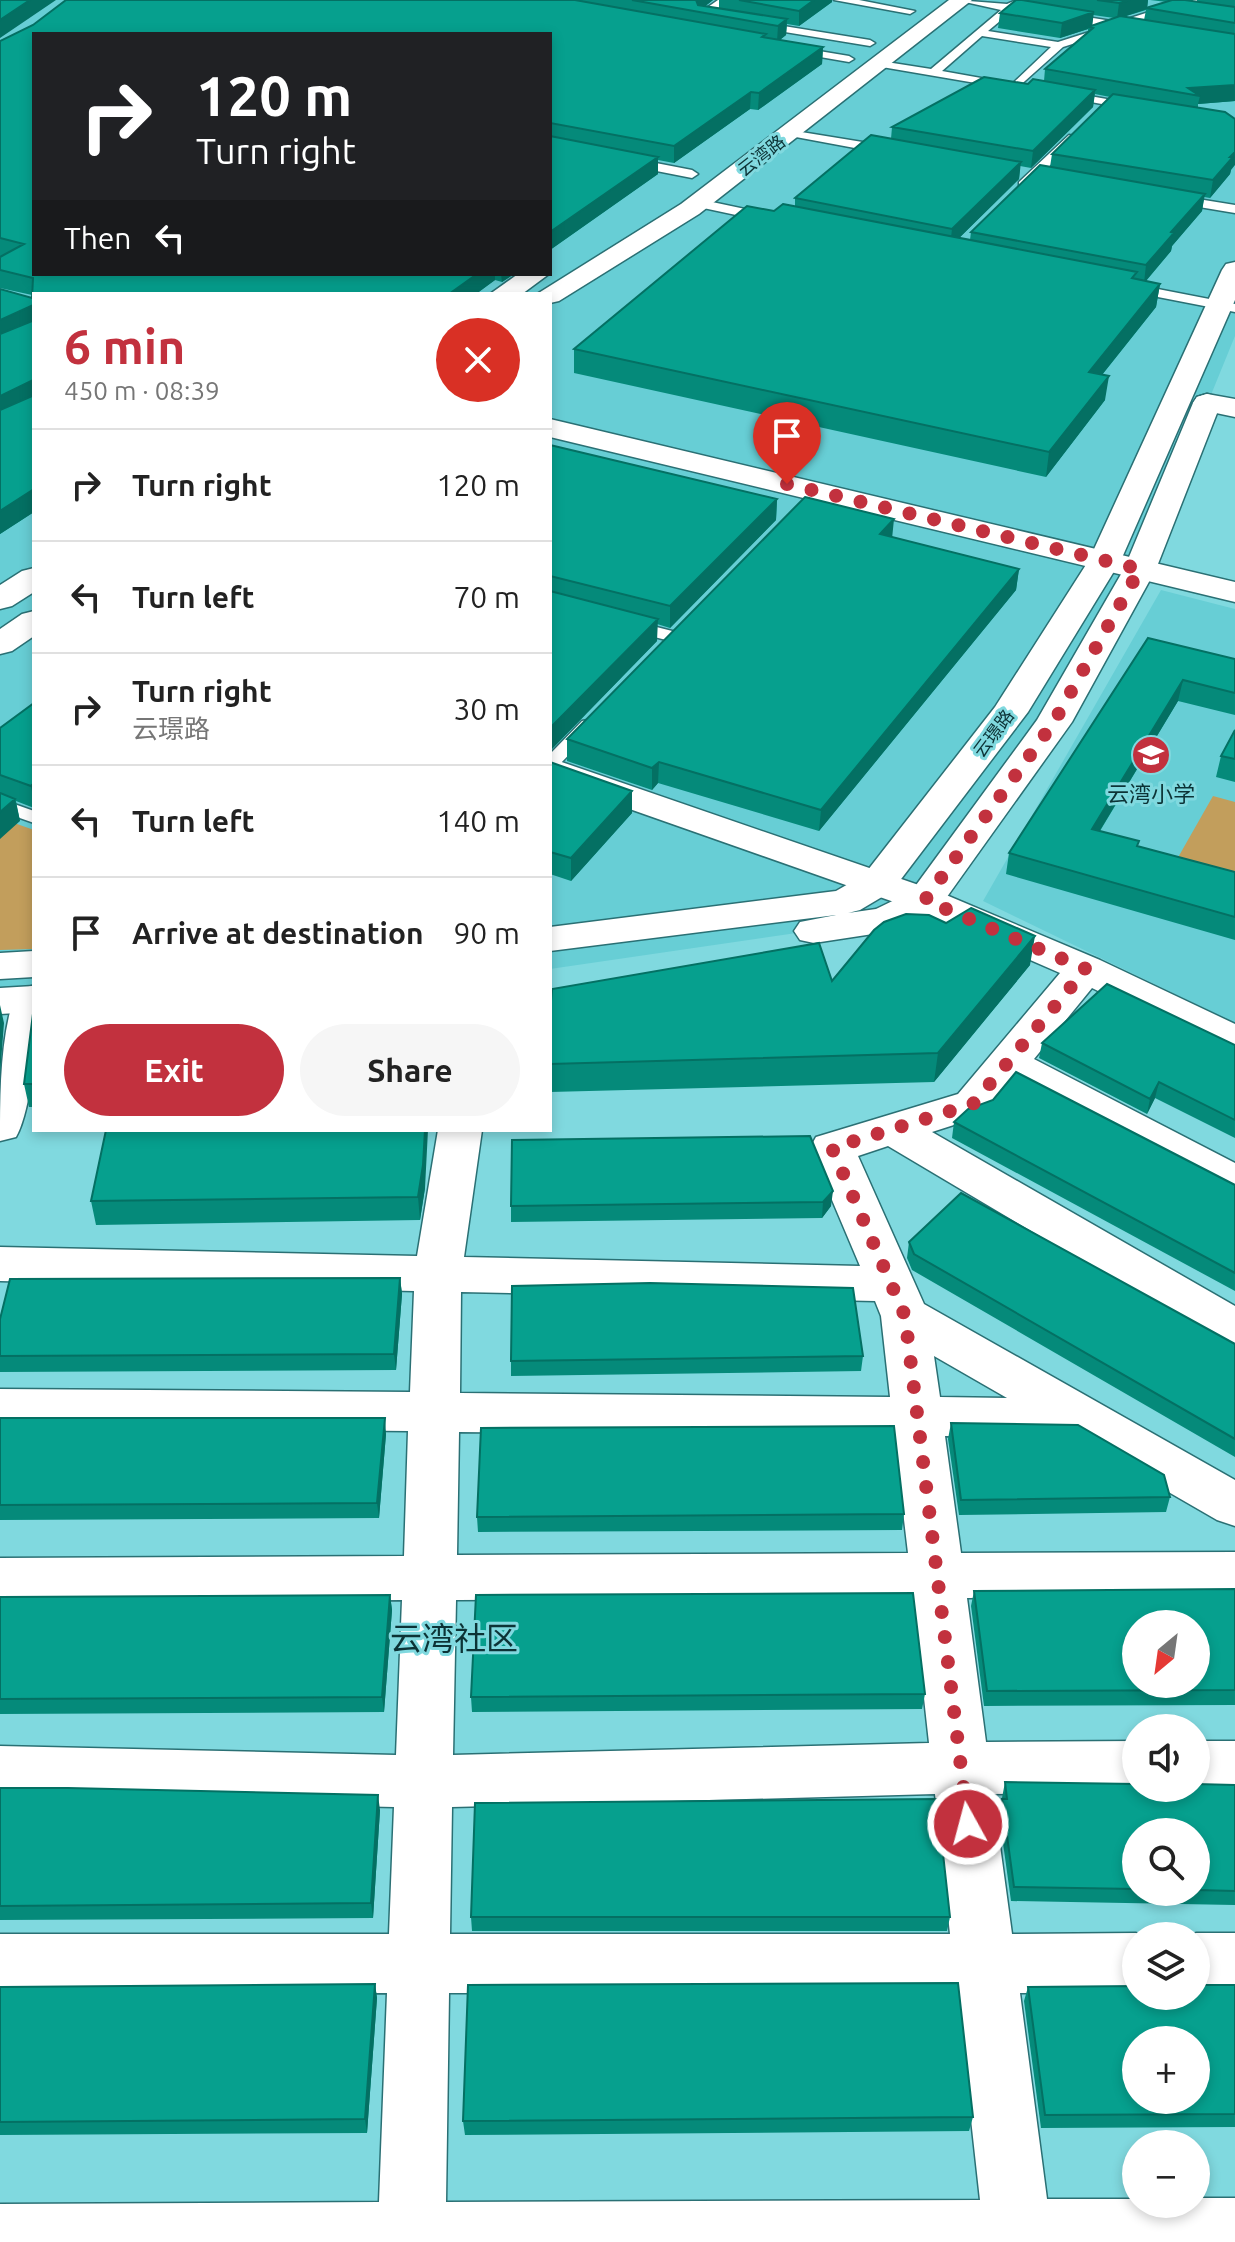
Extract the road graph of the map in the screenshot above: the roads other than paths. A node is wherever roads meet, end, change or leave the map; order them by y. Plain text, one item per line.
1 (725, 0) edge
2 (962, 0) edge
3 (1196, 0) edge
4 (1014, 4) edge
5 (1147, 4) edge
6 (841, 5) edge
7 (917, 5) edge
8 (1172, 8) junction
9 (1204, 13) edge
10 (733, 21) edge
11 (749, 24) edge
12 (822, 26) dead end
13 (1118, 26) junction
14 (1147, 30) edge
15 (812, 33) junction
16 (980, 33) junction
17 (1059, 45) junction
18 (787, 48) edge
19 (875, 54) junction
20 (849, 59) junction
21 (933, 73) junction
22 (1015, 87) junction
23 (1031, 89) edge
24 (806, 91) edge
25 (1046, 92) edge
26 (1108, 102) junction
27 (1150, 110) edge
28 (1097, 113) edge
29 (1087, 123) edge
30 (789, 133) junction
31 (896, 151) edge
32 (717, 156) dead end
33 (621, 160) edge
34 (1018, 172) edge
35 (692, 174) junction
36 (1034, 175) junction
37 (1049, 178) edge
38 (668, 191) dead end
39 (1014, 195) edge
40 (1158, 196) edge
41 (698, 203) junction
42 (1235, 209) edge
43 (788, 221) edge
44 (1235, 270) edge
45 (533, 276) edge
46 (1110, 284) edge
47 (506, 292) edge
48 (552, 294) edge
49 (1230, 316) edge
50 (1221, 406) edge
51 (552, 429) edge
52 (1122, 564) junction
53 (32, 579) edge
54 (1235, 592) edge
55 (0, 599) edge
56 (605, 619) edge
57 (32, 622) edge
58 (674, 637) edge
59 (0, 644) edge
60 (602, 711) edge
61 (552, 764) edge
62 (552, 767) edge
63 (0, 805) edge
64 (32, 816) edge
65 (878, 883) junction
66 (925, 900) junction
67 (552, 939) edge
68 (0, 966) edge
69 (552, 969) edge
70 (1086, 969) junction
71 (25, 991) edge
72 (1235, 1041) edge
73 (1008, 1063) junction
74 (0, 1126) edge
75 (892, 1129) junction
76 (460, 1132) edge
77 (1235, 1183) edge
78 (0, 1264) edge
79 (438, 1274) junction
80 (898, 1300) junction
81 (1235, 1329) edge
82 (0, 1408) edge
83 (434, 1412) junction
84 (917, 1417) junction
85 (1082, 1418) junction
86 (1235, 1505) edge
87 (1235, 1574) edge
88 (937, 1575) junction
89 (430, 1577) junction
90 (0, 1580) edge
91 (1122, 1767) edge
92 (1210, 1767) edge
93 (1235, 1767) edge
94 (961, 1768) junction
95 (0, 1772) edge
96 (424, 1782) junction
97 (984, 1963) junction
98 (1122, 1963) edge
99 (1210, 1963) edge
100 (1235, 1963) edge
101 (0, 1964) edge
102 (418, 1964) junction
103 (1235, 2232) edge
104 (0, 2238) edge
105 (1018, 2238) edge
106 (411, 2239) edge

1 - 10 lane
2 - 4 lane
2 - 19 street, 云湾路
3 - 8 lane
4 - 13 lane
4 - 16 lane
5 - 8 lane
6 - 7 lane
7 - 19 street, 云湾路
8 - 9 lane
8 - 13 lane
11 - 15 lane
12 - 15 lane
13 - 14 lane
13 - 17 lane
15 - 19 lane
16 - 17 lane
16 - 21 lane
17 - 22 lane
18 - 20 lane
19 - 20 street, 云湾路
19 - 21 lane
19 - 30 street, 云湾路
20 - 24 street, 云湾路
21 - 22 lane
22 - 23 lane
25 - 26 lane
26 - 27 lane
26 - 28 lane
29 - 36 lane
30 - 31 lane
30 - 41 street, 云湾路
32 - 35 street, 云湾路
33 - 35 lane
34 - 36 lane
35 - 38 street, 云湾路
36 - 37 lane
36 - 39 lane
40 - 42 lane
41 - 43 lane
41 - 48 street, 云湾路
44 - 49 street, 云璟路
45 - 47 street
46 - 49 lane
49 - 50 street, 云璟路
49 - 52 street, 云璟路
50 - 52 street, 云璟路
51 - 52 street
52 - 54 street
52 - 65 street, 云璟路
52 - 66 street, 云璟路
53 - 55 street
56 - 58 lane
57 - 59 street
60 - 61 lane
62 - 65 street
63 - 64 lane
65 - 66 street
65 - 67 street, 云璟路
66 - 69 street, 云璟路
66 - 70 street
68 - 71 street
70 - 72 street
70 - 73 street
71 - 74 street
73 - 75 street
73 - 77 street
75 - 80 street
75 - 81 street
76 - 79 street
78 - 79 street
79 - 80 street
79 - 83 street
80 - 84 street
80 - 85 street
82 - 83 street
83 - 84 street
83 - 89 street
84 - 85 street
84 - 88 street
85 - 86 street
87 - 88 street
88 - 89 street
88 - 94 street
89 - 90 street
89 - 96 street
91 - 94 street
92 - 93 street
94 - 96 street
94 - 97 street
95 - 96 street
96 - 102 street
97 - 98 street
97 - 102 street
97 - 105 street
99 - 100 street
101 - 102 street
102 - 106 street
103 - 105 street
104 - 106 street
105 - 106 street

